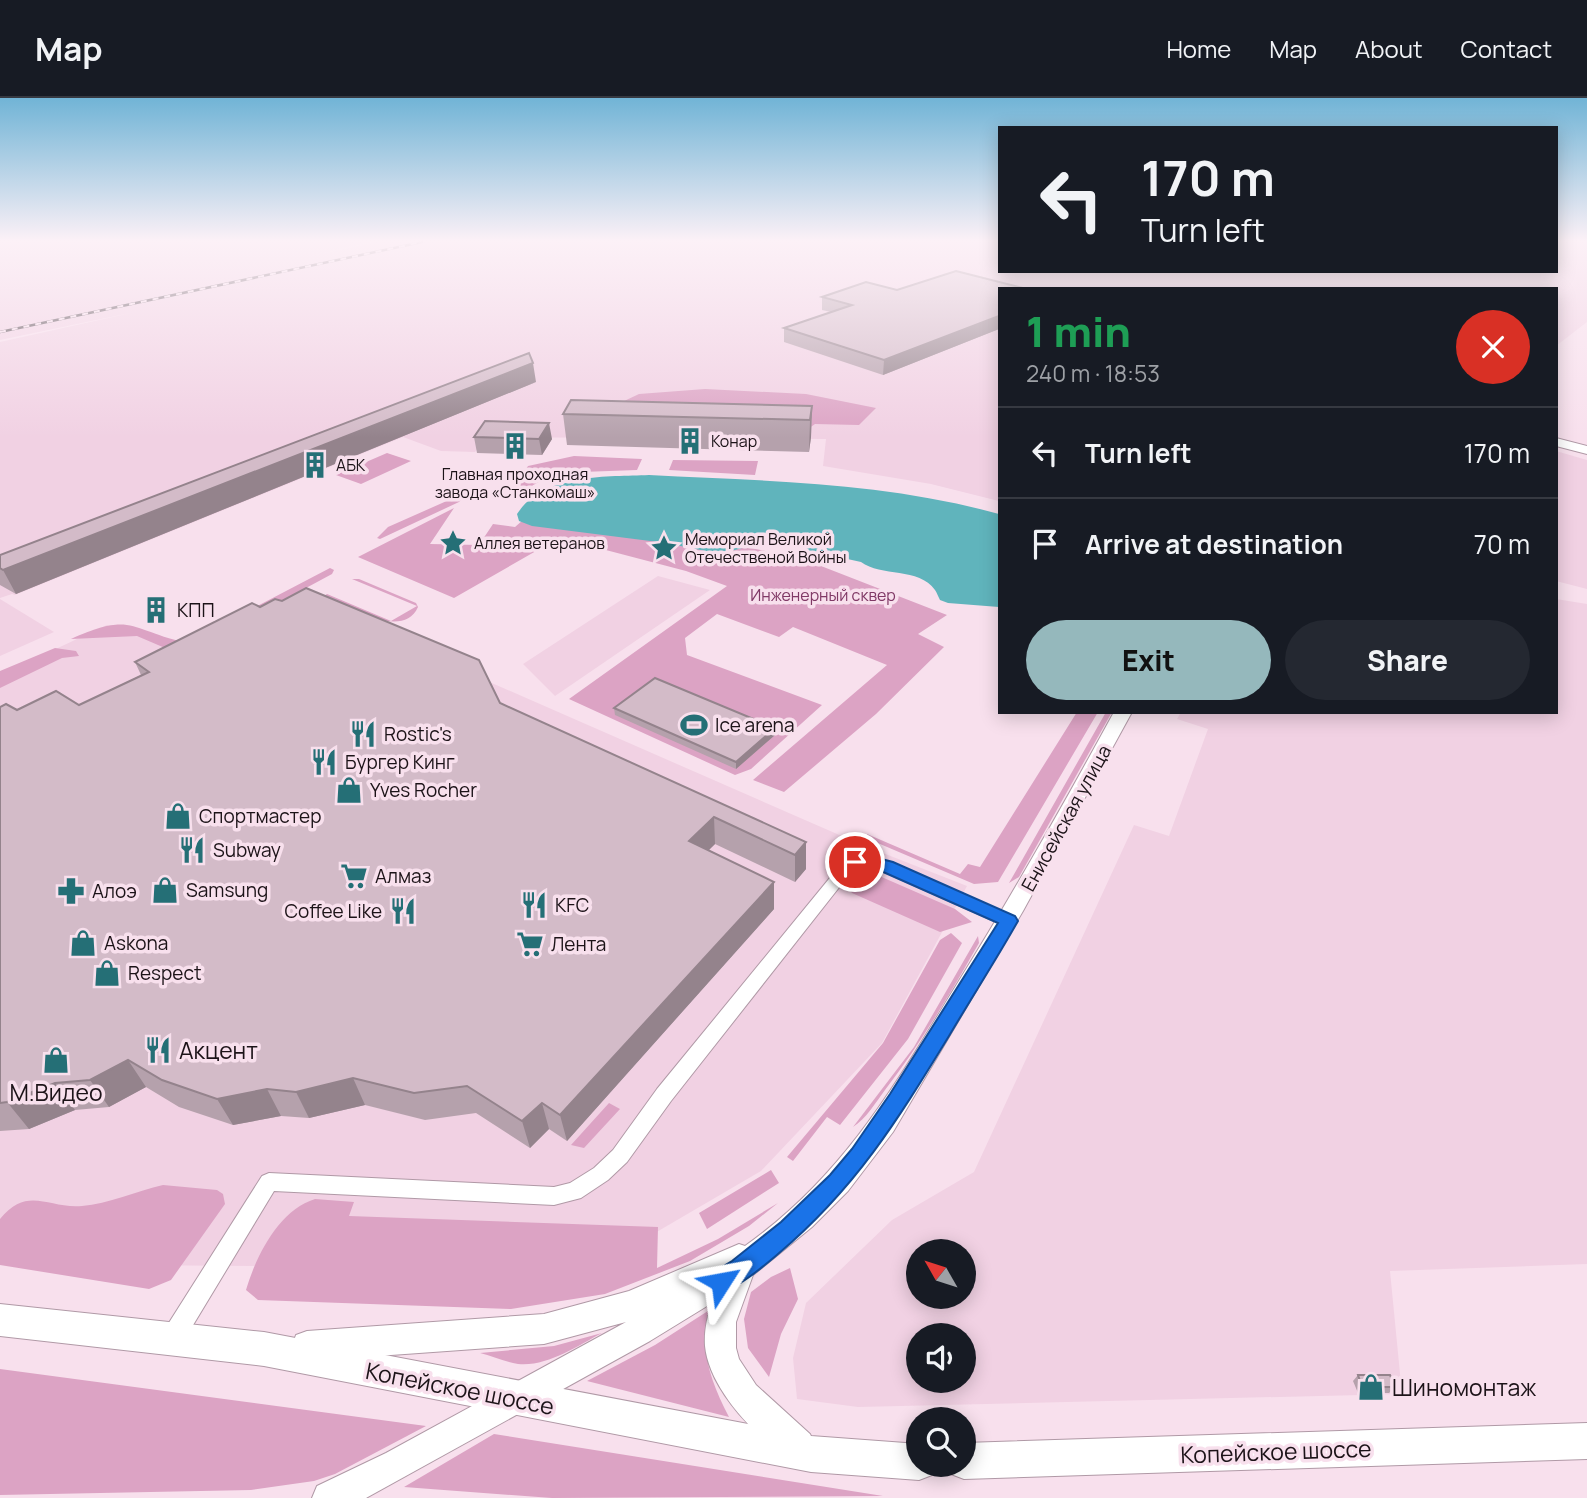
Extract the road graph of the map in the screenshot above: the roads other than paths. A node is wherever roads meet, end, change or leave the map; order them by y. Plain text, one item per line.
1 (1558, 443) edge
2 (1587, 450) edge
3 (1122, 714) edge
4 (1009, 921) junction
5 (789, 1230) junction
6 (741, 1269) junction
7 (0, 1320) edge
8 (172, 1340) junction
9 (264, 1349) junction
10 (514, 1399) junction
11 (1587, 1441) edge
12 (811, 1454) junction
13 (906, 1461) edge
14 (976, 1461) edge
15 (329, 1498) edge

1 - 2 street
3 - 4 street, Енисейская улица
4 - 5 street, Енисейская улица
4 - 8 street
5 - 6 street, Енисейская улица
5 - 9 street, Енисейская улица
6 - 10 street, Енисейская улица
6 - 12 street
7 - 8 main road, Копейское шоссе
8 - 9 main road, Копейское шоссе
9 - 10 main road, Копейское шоссе
10 - 12 main road, Копейское шоссе
10 - 15 street, Енисейская улица
11 - 14 main road, Копейское шоссе
12 - 13 main road, Копейское шоссе

